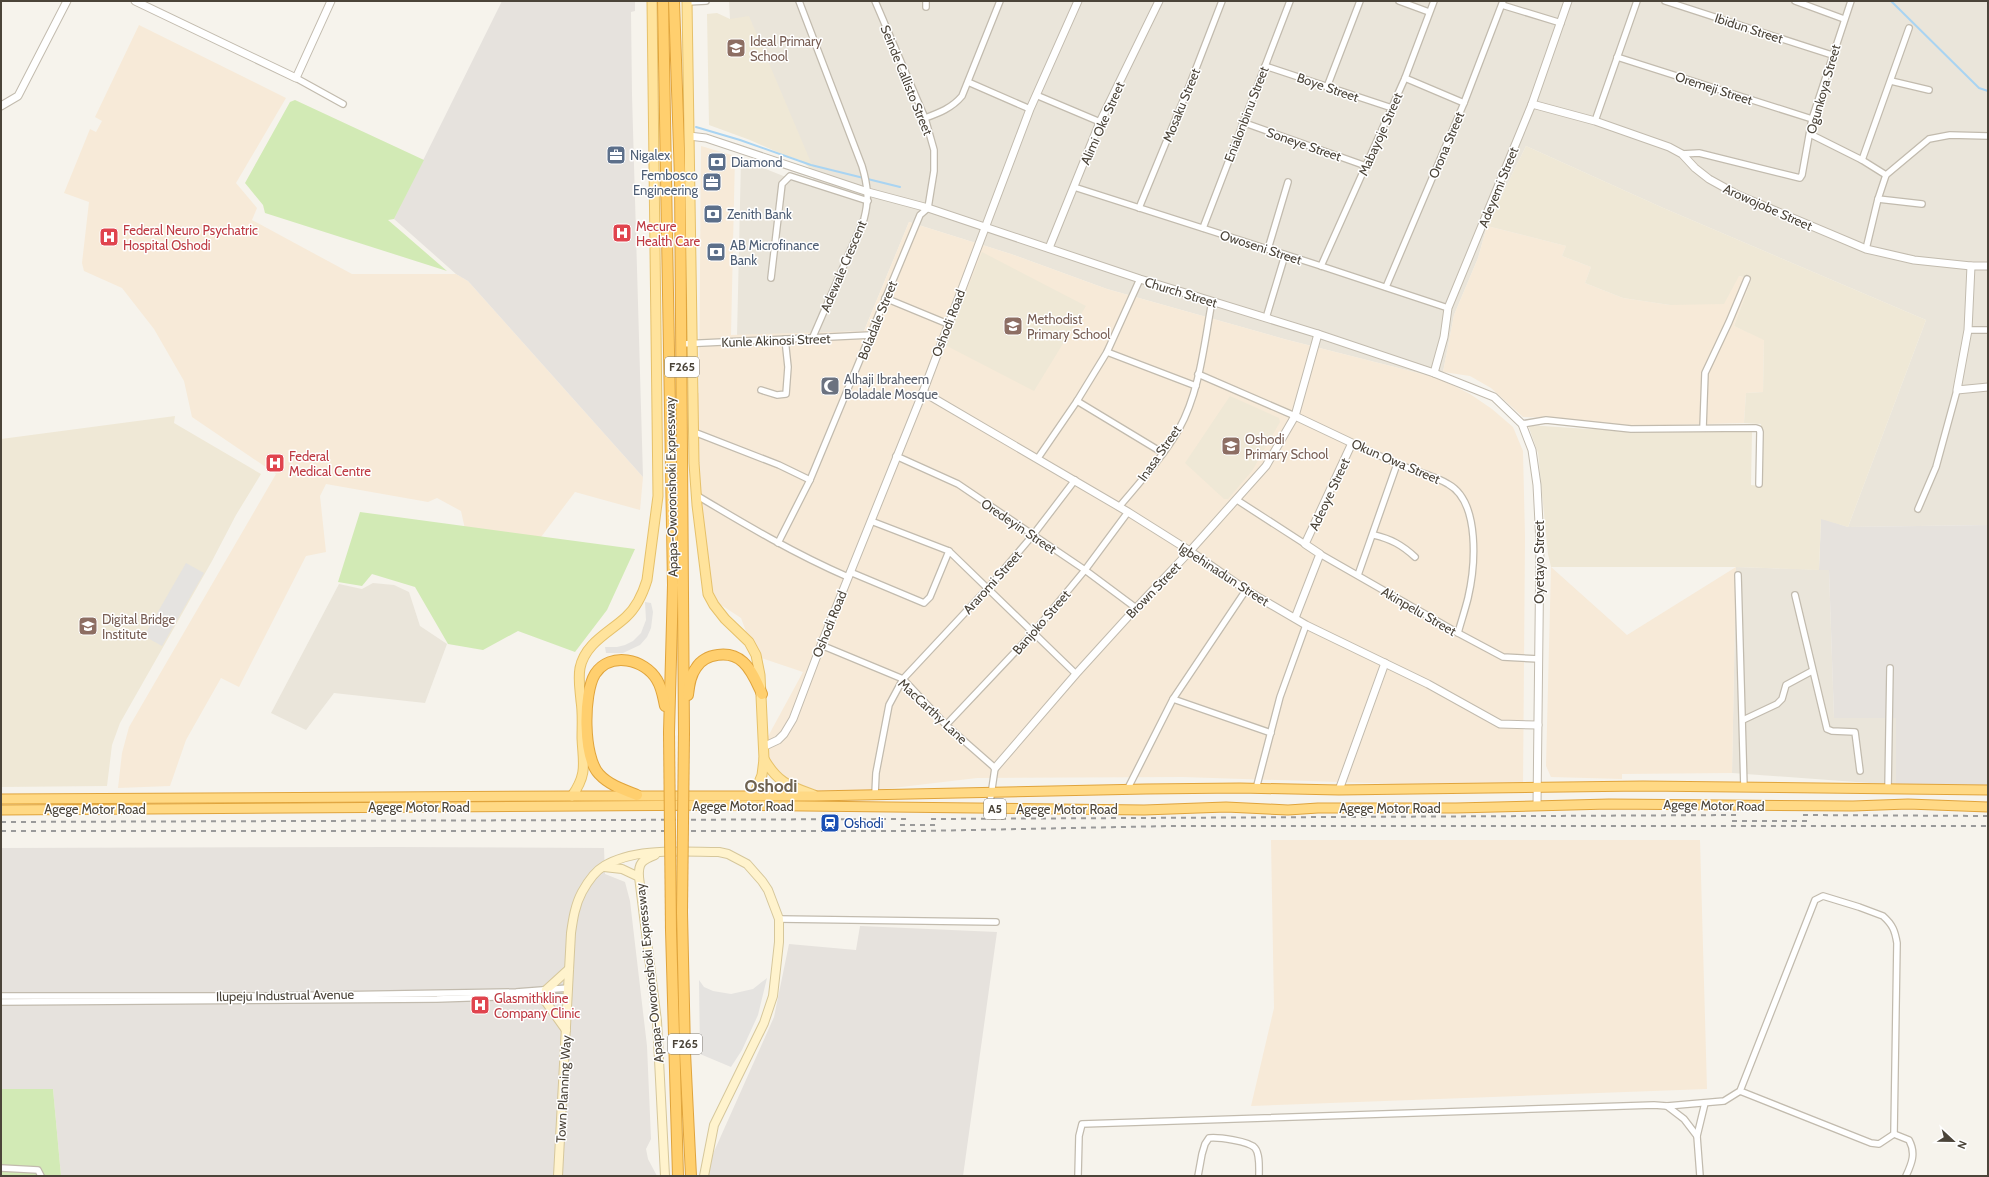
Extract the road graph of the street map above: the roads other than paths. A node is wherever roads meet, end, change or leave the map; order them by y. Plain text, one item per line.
1 (66, 1) edge
2 (135, 1) edge
3 (331, 1) edge
4 (652, 1) edge
5 (663, 1) edge
6 (674, 1) edge
7 (706, 1) edge
8 (799, 1) edge
9 (875, 1) edge
10 (1000, 1) edge
11 (1078, 1) edge
12 (1159, 1) edge
13 (1222, 1) edge
14 (1290, 1) edge
15 (1360, 1) edge
16 (1399, 1) edge
17 (1434, 1) edge
18 (1568, 1) edge
19 (1637, 1) edge
20 (1665, 1) edge
21 (1795, 1) edge
22 (1851, 1) edge
23 (687, 2) edge
24 (1503, 3) edge
25 (1429, 12) junction
26 (1844, 19) junction
27 (1561, 23) junction
28 (1909, 28) dead end
29 (1832, 55) junction
30 (1617, 57) junction
31 (1265, 66) junction
32 (296, 78) junction
33 (1405, 78) junction
34 (1891, 81) junction
35 (968, 82) junction
36 (1327, 88) junction
37 (1929, 90) dead end
38 (1036, 95) junction
39 (1464, 103) junction
40 (343, 104) dead end
41 (1532, 104) junction
42 (1, 106) edge
43 (1392, 108) junction
44 (1030, 109) junction
45 (925, 118) junction
46 (1812, 119) junction
47 (1595, 121) junction
48 (1100, 122) junction
49 (1242, 122) junction
50 (1810, 134) junction
51 (688, 136) junction
52 (1988, 136) edge
53 (1682, 154) junction
54 (1862, 160) junction
55 (1366, 166) junction
56 (1886, 175) junction
57 (1288, 182) dead end
58 (1074, 187) junction
59 (868, 192) junction
60 (1878, 199) junction
61 (868, 201) junction
62 (1922, 204) dead end
63 (928, 208) junction
64 (1139, 208) junction
65 (985, 227) junction
66 (1203, 228) junction
67 (1049, 248) junction
68 (1268, 249) junction
69 (1866, 249) junction
70 (1285, 255) junction
71 (1321, 266) junction
72 (1971, 266) junction
73 (1988, 266) edge
74 (771, 278) dead end
75 (1140, 279) junction
76 (1747, 279) dead end
77 (1386, 287) junction
78 (886, 298) junction
79 (1212, 301) junction
80 (1448, 308) junction
81 (1266, 318) junction
82 (948, 324) junction
83 (1968, 330) junction
84 (1988, 330) edge
85 (1318, 334) junction
86 (871, 335) junction
87 (785, 339) junction
88 (812, 339) junction
89 (692, 343) junction
90 (681, 344) junction
91 (1107, 352) junction
92 (1434, 373) junction
93 (1198, 374) junction
94 (1196, 386) junction
95 (1988, 387) edge
96 (761, 390) dead end
97 (1957, 390) junction
98 (923, 392) junction
99 (1077, 401) junction
100 (1295, 416) junction
101 (1522, 424) junction
102 (1702, 428) junction
103 (694, 432) junction
104 (1352, 443) junction
105 (1163, 453) junction
106 (896, 456) junction
107 (1038, 458) junction
108 (1397, 464) junction
109 (810, 480) junction
110 (1075, 480) junction
111 (1759, 484) dead end
112 (696, 495) junction
113 (1237, 500) junction
114 (1119, 507) junction
115 (1918, 509) dead end
116 (1128, 512) junction
117 (871, 521) junction
118 (1033, 535) junction
119 (1374, 535) junction
120 (778, 543) junction
121 (1305, 544) junction
122 (949, 551) junction
123 (1190, 551) junction
124 (1320, 554) junction
125 (1415, 557) dead end
126 (1085, 570) junction
127 (849, 575) junction
128 (1358, 575) junction
129 (1738, 575) dead end
130 (988, 588) junction
131 (1246, 590) junction
132 (1795, 595) dead end
133 (1136, 608) junction
134 (1295, 618) junction
135 (1306, 625) junction
136 (1033, 633) junction
137 (1458, 634) junction
138 (820, 645) junction
139 (1538, 659) junction
140 (1385, 663) junction
141 (1890, 668) dead end
142 (1812, 671) junction
143 (1076, 674) junction
144 (903, 679) junction
145 (762, 694) junction
146 (1173, 699) junction
147 (1743, 720) junction
148 (946, 724) junction
149 (1538, 725) junction
150 (669, 732) junction
151 (684, 733) junction
152 (1270, 733) junction
153 (763, 747) junction
154 (764, 760) junction
155 (995, 768) junction
156 (1860, 771) dead end
157 (1537, 788) junction
158 (1744, 788) junction
159 (1888, 788) junction
160 (1256, 789) junction
161 (1127, 790) junction
162 (1339, 790) junction
163 (1988, 790) edge
164 (993, 792) junction
165 (875, 794) junction
166 (637, 795) junction
167 (754, 795) junction
168 (572, 796) junction
169 (815, 796) junction
170 (1, 799) edge
171 (448, 802) junction
172 (1537, 806) junction
173 (1988, 807) edge
174 (989, 808) junction
175 (1, 810) edge
176 (660, 853) junction
177 (603, 867) junction
178 (639, 877) junction
179 (779, 919) junction
180 (996, 922) dead end
181 (569, 969) junction
182 (568, 988) junction
183 (546, 990) junction
184 (1, 996) edge
185 (537, 996) junction
186 (568, 997) junction
187 (1, 1002) edge
188 (566, 1030) junction
189 (1740, 1091) junction
190 (1705, 1103) junction
191 (1667, 1106) junction
192 (1894, 1134) junction
193 (1697, 1136) junction
194 (1, 1168) edge
195 (40, 1176) edge
196 (558, 1176) edge
197 (665, 1176) edge
198 (678, 1176) edge
199 (691, 1176) edge
200 (704, 1176) edge
201 (1078, 1176) edge
202 (1198, 1176) edge
203 (1259, 1176) edge
204 (1700, 1176) edge
205 (1906, 1176) edge

1 - 42 street
2 - 32 street
3 - 32 street
4 - 168 main road, Apapa-Oworonshoki Expressway
5 - 150 highway, Apapa-Oworonshoki Expressway / F265
6 - 90 highway, Apapa-Oworonshoki Expressway / F265
7 - 23 street
8 - 59 street, Adewale Crescent
9 - 45 street, Seinde Callisto Street
10 - 35 street
11 - 38 street, Oshodi Road
12 - 48 street, Alimi Oke Street
13 - 64 street, Mosaku Street
14 - 31 street, Enialonbinu Street
15 - 36 street
16 - 25 street
17 - 25 street, Mabayoje Street
18 - 27 street, Adeyemi Street
19 - 30 street
20 - 29 street, Ibidun Street
21 - 26 street
22 - 26 street, Ogunkoya Street
23 - 51 main road, Apapa-Oworonshoki Expressway
24 - 27 street
24 - 39 street, Orona Street
25 - 33 street, Mabayoje Street
26 - 29 street, Ogunkoya Street
27 - 41 street, Adeyemi Street
28 - 34 street
29 - 46 street, Ogunkoya Street
30 - 46 street, Oremeji Street
30 - 47 street
31 - 36 street, Boye Street
31 - 49 street, Enialonbinu Street
32 - 40 street
33 - 39 street
33 - 43 street, Mabayoje Street
34 - 37 street
34 - 54 street
35 - 44 street
35 - 45 street
36 - 43 street, Boye Street
38 - 44 street, Oshodi Road
38 - 48 street
39 - 77 street, Orona Street
41 - 47 street, Arowojobe Street
41 - 80 street, Adeyemi Street
43 - 55 street, Mabayoje Street
44 - 65 street, Oshodi Road
45 - 63 street, Seinde Callisto Street
46 - 50 street, Ogunkoya Street
47 - 53 street, Arowojobe Street
48 - 58 street, Alimi Oke Street
49 - 55 street, Soneye Street
49 - 66 street, Enialonbinu Street
50 - 53 street, Ogunkoya Street
50 - 54 street
51 - 59 street, Church Street
51 - 89 main road, Apapa-Oworonshoki Expressway
52 - 56 street
53 - 69 street, Arowojobe Street
54 - 56 street
55 - 71 street, Mabayoje Street
56 - 60 street
57 - 68 street
58 - 64 street, Owoseni Street
58 - 67 street, Alimi Oke Street
59 - 61 street, Adewale Crescent
59 - 63 street, Church Street
60 - 62 street
60 - 69 street
61 - 74 street
61 - 88 street, Adewale Crescent
63 - 65 street, Church Street
63 - 78 street, Boladale Street
64 - 66 street, Owoseni Street
65 - 67 street, Church Street
65 - 82 street, Oshodi Road
66 - 68 street, Owoseni Street
67 - 75 street, Church Street
68 - 70 street, Owoseni Street
69 - 72 street, Arowojobe Street
70 - 71 street, Owoseni Street
70 - 81 street
71 - 77 street, Owoseni Street
72 - 73 street, Arowojobe Street
72 - 83 street
75 - 79 street, Church Street
75 - 91 street
76 - 102 street
77 - 80 street, Owoseni Street
78 - 82 street
78 - 86 street, Boladale Street
79 - 81 street, Church Street
79 - 93 street, Inasa Street
80 - 92 street, Adeyemi Street
81 - 85 street, Church Street
82 - 98 street, Oshodi Road
83 - 84 street
83 - 97 street
85 - 92 street, Church Street
85 - 100 street, Brown Street
86 - 88 street, Kunle Akinosi Street
86 - 109 street, Boladale Street
87 - 88 street, Kunle Akinosi Street
87 - 89 street, Kunle Akinosi Street
87 - 96 street
89 - 90 street, Kunle Akinosi Street
89 - 103 main road, Apapa-Oworonshoki Expressway
90 - 151 highway, Apapa-Oworonshoki Expressway / F265
91 - 94 street
91 - 99 street
92 - 101 street, Oyetayo Street
93 - 94 street, Inasa Street
93 - 100 street, Okun Owa Street
94 - 105 street, Inasa Street
95 - 97 street
97 - 115 street
98 - 106 street, Oshodi Road
98 - 107 street, Igbehinadun Street
99 - 105 street
99 - 107 street
100 - 104 street, Okun Owa Street
100 - 113 street, Brown Street
101 - 102 street
101 - 139 street, Oyetayo Street
102 - 111 street
103 - 109 street
103 - 112 main road, Apapa-Oworonshoki Expressway
104 - 108 street, Okun Owa Street
104 - 121 street, Adeoye Street
105 - 114 street, Inasa Street
106 - 117 street, Oshodi Road
106 - 118 street, Oredeyin Street
107 - 110 street, Igbehinadun Street
108 - 119 street
108 - 137 street, Okun Owa Street
109 - 120 street, Boladale Street
110 - 114 street, Igbehinadun Street
110 - 118 street, Araromi Street
112 - 120 street
112 - 145 main road, Apapa-Oworonshoki Expressway
113 - 121 street
113 - 123 street, Brown Street
114 - 116 street, Igbehinadun Street
116 - 123 street, Igbehinadun Street
116 - 126 street, Banjoko Street
117 - 122 street
117 - 127 street, Oshodi Road
118 - 126 street, Oredeyin Street
118 - 130 street, Araromi Street
119 - 125 street
119 - 128 street
120 - 127 street
121 - 124 street, Akinpelu Street
122 - 127 street
122 - 130 street
123 - 131 street, Igbehinadun Street
123 - 133 street, Brown Street
124 - 128 street, Akinpelu Street
124 - 134 street
126 - 133 street, Oredeyin Street
126 - 136 street, Banjoko Street
127 - 138 street, Oshodi Road
128 - 137 street, Akinpelu Street
129 - 147 street
130 - 136 street
130 - 144 street, Araromi Street
131 - 134 street, Igbehinadun Street
131 - 146 street
132 - 142 street
133 - 143 street, Brown Street
134 - 135 street, Igbehinadun Street
135 - 140 street, Igbehinadun Street
135 - 152 street
136 - 143 street
136 - 148 street, Banjoko Street
137 - 139 street, Akinpelu Street
138 - 144 street, MacCarthy Lane
138 - 153 street, Oshodi Road
139 - 149 street, Oyetayo Street
140 - 149 street, Igbehinadun Street
140 - 162 street
141 - 159 street
142 - 147 street
142 - 156 street
143 - 155 street, Brown Street
144 - 148 street, MacCarthy Lane
144 - 165 street, Araromi Street
145 - 151 highway
145 - 153 main road, Apapa-Oworonshoki Expressway
146 - 152 street
146 - 161 street
147 - 158 street
148 - 155 street, MacCarthy Lane
149 - 157 street, Oyetayo Street
150 - 166 highway
150 - 198 highway, Apapa-Oworonshoki Expressway / F265, bridge
151 - 199 highway, Apapa-Oworonshoki Expressway / F265, bridge
152 - 160 street
153 - 154 main road, Apapa-Oworonshoki Expressway
154 - 167 main road, Apapa-Oworonshoki Expressway
154 - 169 main road, Apapa-Oworonshoki Expressway
155 - 164 street
157 - 158 highway, Agege Motor Road / A5
157 - 162 highway, Agege Motor Road / A5
157 - 172 street, Oyetayo Street
158 - 159 highway, Agege Motor Road / A5
159 - 163 highway, Agege Motor Road / A5
160 - 161 highway, Agege Motor Road / A5
160 - 162 highway, Agege Motor Road / A5
161 - 164 highway, Agege Motor Road / A5
164 - 165 highway, Agege Motor Road / A5
164 - 174 street
165 - 169 highway, Agege Motor Road / A5
166 - 167 highway, Agege Motor Road / A5
166 - 168 highway, Agege Motor Road / A5
167 - 169 highway, Agege Motor Road / A5
168 - 171 highway, Agege Motor Road / A5
170 - 171 highway, Agege Motor Road / A5
171 - 174 highway, Agege Motor Road / A5
171 - 175 highway, Agege Motor Road / A5
172 - 173 highway, Agege Motor Road / A5
172 - 174 highway, Agege Motor Road / A5
176 - 177 main road
176 - 178 main road
176 - 179 main road
177 - 178 main road, Apapa-Oworonshoki Expressway
177 - 181 main road, Town Planning Way
178 - 197 main road, Apapa-Oworonshoki Expressway
179 - 180 street
179 - 200 main road
181 - 182 main road, Town Planning Way
181 - 183 main road
182 - 183 street, Ilupeju Industrual Avenue
182 - 186 main road, Town Planning Way
183 - 184 street, Ilupeju Industrual Avenue
185 - 186 street, Ilupeju Industrual Avenue
185 - 187 street, Ilupeju Industrual Avenue
185 - 188 main road
186 - 188 main road, Town Planning Way
188 - 196 main road, Town Planning Way
189 - 190 street
189 - 192 street
189 - 192 street
190 - 191 street
190 - 193 street
191 - 193 street
191 - 201 street
192 - 205 street
193 - 204 street
194 - 195 street
202 - 203 street

